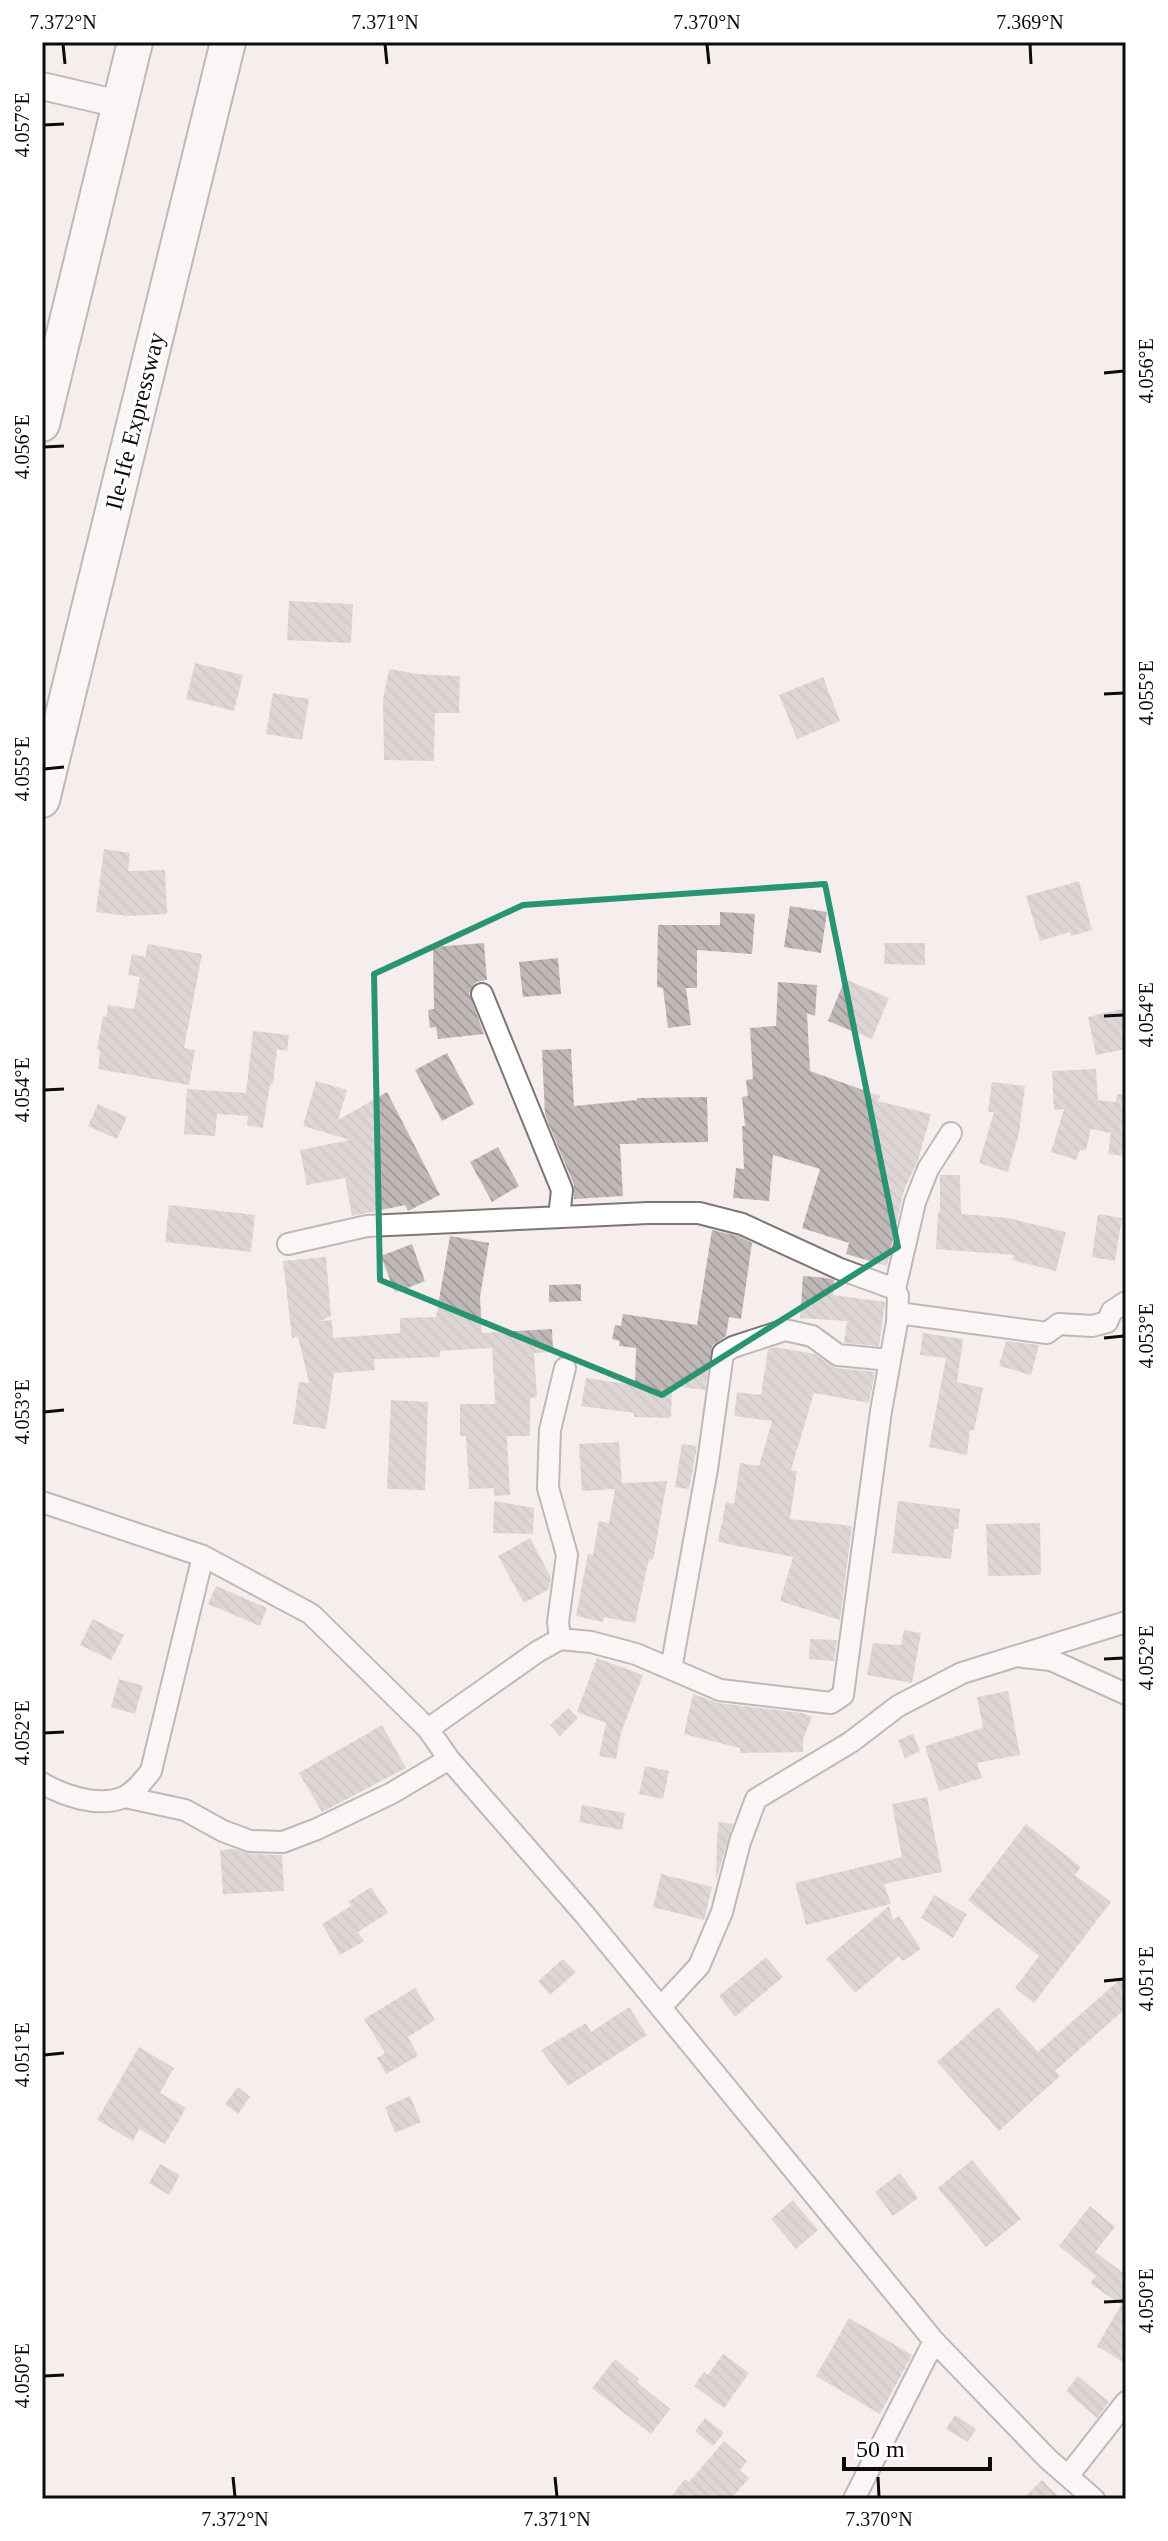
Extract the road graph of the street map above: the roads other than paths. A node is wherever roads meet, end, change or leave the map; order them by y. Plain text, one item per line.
1 (135, 42) edge
2 (228, 42) edge
3 (42, 86) edge
4 (119, 104) junction
5 (42, 424) edge
6 (42, 800) edge
7 (482, 994) dead end
8 (951, 1133) dead end
9 (559, 1217) junction
10 (288, 1244) dead end
11 (895, 1289) junction
12 (1126, 1302) edge
13 (898, 1313) junction
14 (890, 1360) junction
15 (565, 1368) dead end
16 (42, 1502) edge
17 (203, 1556) junction
18 (1126, 1622) edge
19 (560, 1639) junction
20 (1011, 1656) junction
21 (671, 1669) junction
22 (1126, 1694) edge
23 (428, 1729) junction
24 (449, 1759) junction
25 (42, 1783) edge
26 (125, 1797) junction
27 (661, 2007) junction
28 (934, 2341) junction
29 (1126, 2402) edge
30 (1068, 2476) junction
31 (854, 2499) edge
32 (1094, 2499) edge

1 - 4 highway
2 - 6 highway, Ile-Ife Expressway
3 - 4 street
4 - 5 highway
7 - 9 street
8 - 11 street
9 - 10 street
9 - 11 street
11 - 13 street
12 - 13 street
13 - 14 street
14 - 21 street
14 - 21 street
15 - 19 street
16 - 17 street
17 - 23 street
17 - 26 street
18 - 20 street
19 - 21 street
19 - 23 street
20 - 22 street
20 - 27 street
23 - 24 street
24 - 26 street
24 - 27 street
25 - 26 street
27 - 28 street
28 - 30 street
28 - 31 street
29 - 30 street
30 - 32 street

